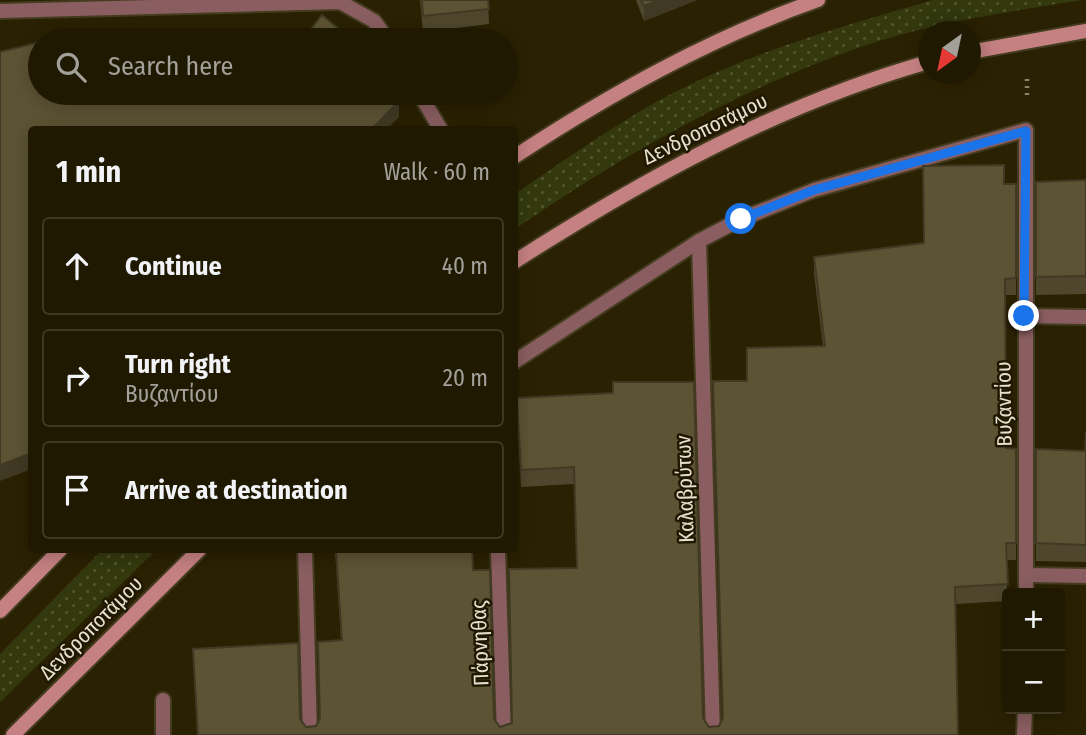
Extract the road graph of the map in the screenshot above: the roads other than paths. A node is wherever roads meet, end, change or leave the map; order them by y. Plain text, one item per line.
1 (818, 0) edge
2 (0, 10) edge
3 (379, 28) edge
4 (1086, 32) edge
5 (981, 50) edge
6 (918, 65) edge
7 (426, 105) edge
8 (439, 126) edge
9 (518, 155) edge
10 (699, 242) junction
11 (518, 260) edge
12 (1024, 316) junction
13 (1086, 317) edge
14 (518, 359) edge
15 (57, 553) edge
16 (196, 553) edge
17 (305, 553) edge
18 (498, 553) edge
19 (1027, 575) junction
20 (1086, 576) edge
21 (1026, 588) edge
22 (0, 611) edge
23 (163, 701) dead end
24 (1024, 714) edge
25 (13, 735) edge
26 (163, 735) edge
27 (310, 735) edge
28 (504, 735) edge
29 (713, 735) edge
30 (1024, 735) edge

1 - 9 main road
2 - 3 street
4 - 5 main road
6 - 11 main road, Δενδροποτάμου
7 - 8 street
10 - 12 street, Βυζαντίου
10 - 14 street
10 - 29 street, Καλαβρύτων
12 - 13 street
12 - 19 street, Βυζαντίου
15 - 22 main road
16 - 25 main road, Δενδροποτάμου
17 - 27 street
18 - 28 street, Πάρνηθας
19 - 20 street
19 - 21 street, Βυζαντίου
23 - 26 street
24 - 30 street

